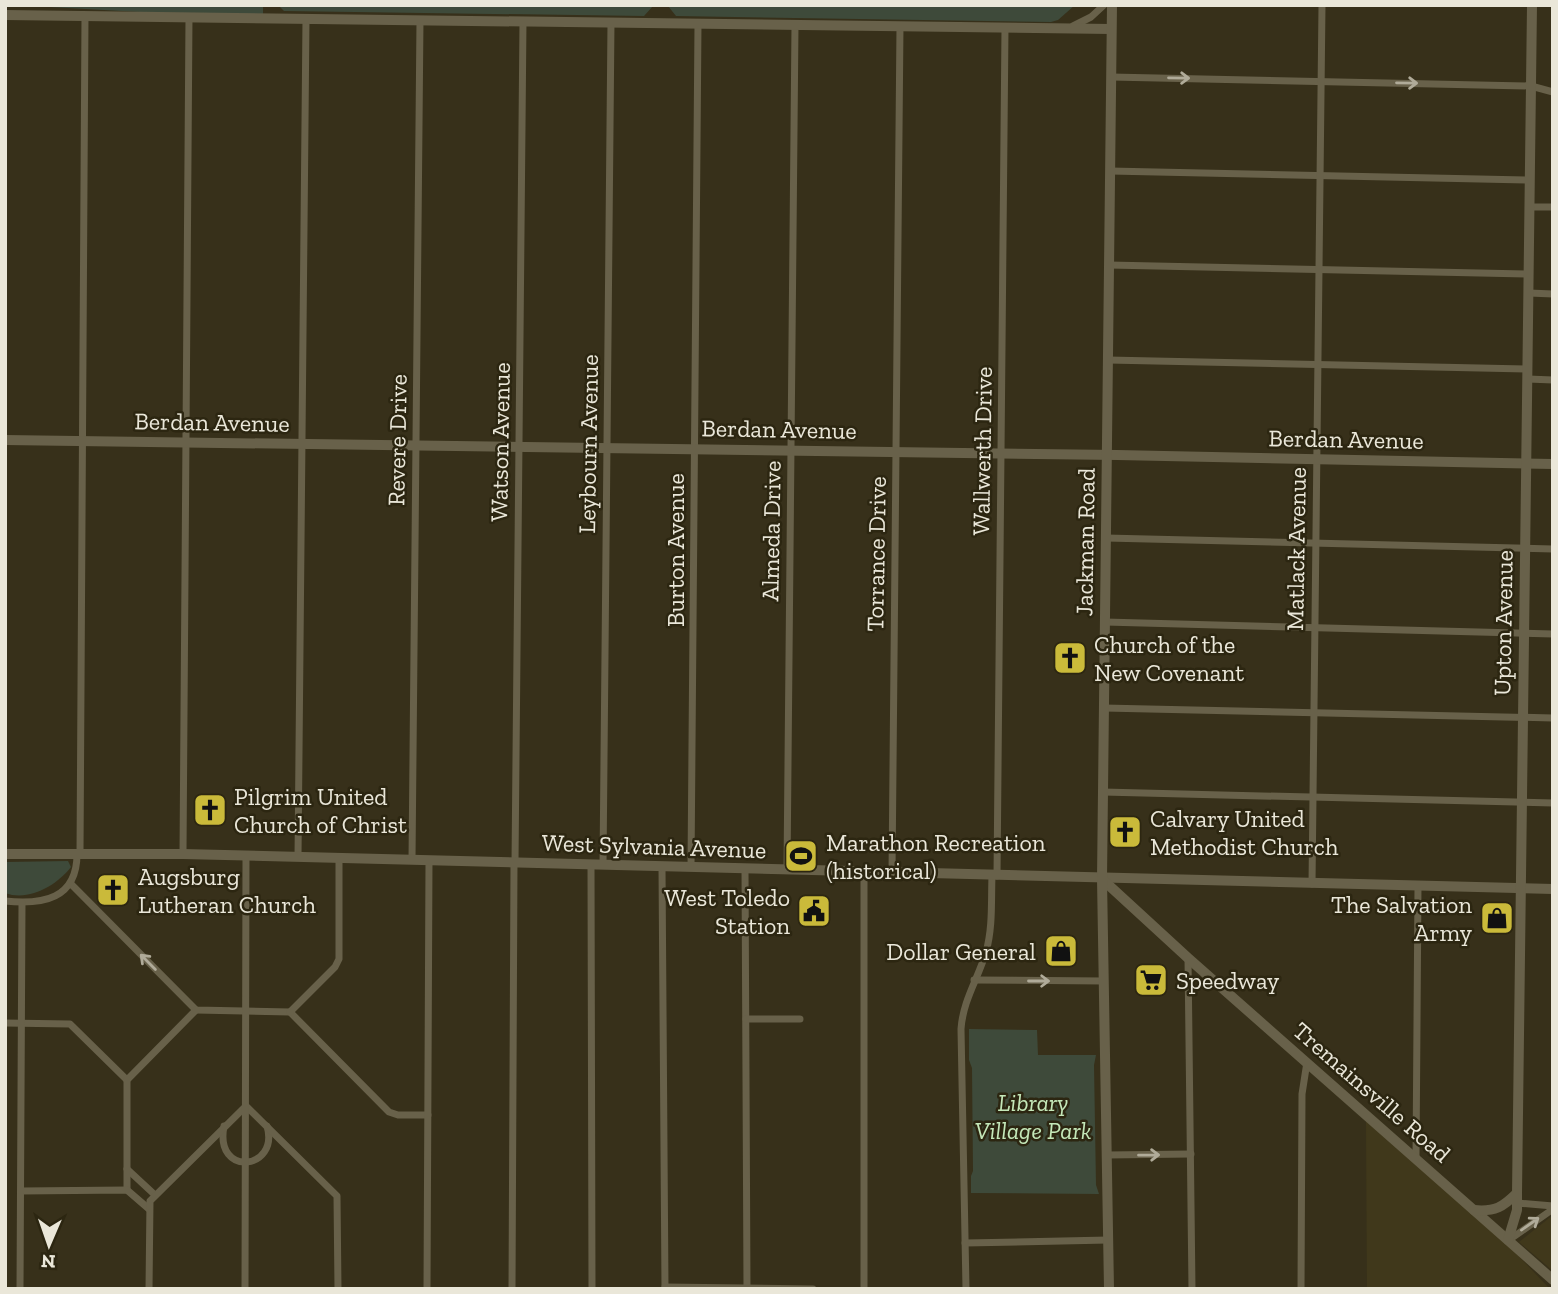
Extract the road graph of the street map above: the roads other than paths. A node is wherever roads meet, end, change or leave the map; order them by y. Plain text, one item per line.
1 (1104, 5) edge
2 (1112, 5) edge
3 (1322, 5) edge
4 (1532, 5) edge
5 (5, 15) edge
6 (85, 16) junction
7 (189, 17) junction
8 (306, 19) junction
9 (420, 20) junction
10 (523, 21) junction
11 (611, 22) junction
12 (698, 24) junction
13 (795, 25) junction
14 (900, 26) junction
15 (1005, 27) junction
16 (1059, 28) junction
17 (1111, 29) junction
18 (1111, 77) junction
19 (1321, 81) junction
20 (1531, 86) junction
21 (1553, 92) edge
22 (1110, 171) junction
23 (1320, 175) junction
24 (1530, 180) junction
25 (1530, 207) junction
26 (1553, 207) edge
27 (1109, 265) junction
28 (1319, 270) junction
29 (1529, 274) junction
30 (1529, 293) junction
31 (1553, 294) edge
32 (1108, 360) junction
33 (1318, 364) junction
34 (1528, 374) junction
35 (1553, 380) edge
36 (5, 440) edge
37 (83, 441) junction
38 (186, 442) junction
39 (302, 444) junction
40 (416, 446) junction
41 (519, 447) junction
42 (607, 448) junction
43 (695, 449) junction
44 (791, 451) junction
45 (896, 452) junction
46 (1001, 454) junction
47 (1107, 455) junction
48 (1317, 460) junction
49 (1527, 464) junction
50 (1553, 464) edge
51 (1106, 538) junction
52 (1316, 543) junction
53 (1525, 548) junction
54 (1553, 549) edge
55 (1105, 622) junction
56 (1315, 628) junction
57 (1524, 633) junction
58 (1553, 634) edge
59 (1104, 708) junction
60 (1314, 713) junction
61 (1523, 718) junction
62 (1553, 718) edge
63 (1103, 792) junction
64 (1313, 797) junction
65 (1522, 803) junction
66 (1553, 803) edge
67 (5, 854) edge
68 (78, 854) junction
69 (183, 854) junction
70 (246, 856) junction
71 (298, 857) junction
72 (340, 858) junction
73 (412, 860) junction
74 (429, 860) junction
75 (515, 863) junction
76 (591, 865) junction
77 (603, 865) junction
78 (662, 867) junction
79 (691, 867) junction
80 (745, 869) junction
81 (787, 870) junction
82 (864, 872) junction
83 (892, 873) junction
84 (994, 876) junction
85 (1102, 879) junction
86 (71, 884) junction
87 (1312, 884) junction
88 (1418, 886) junction
89 (1521, 889) junction
90 (1553, 890) edge
91 (5, 901) edge
92 (22, 902) junction
93 (1188, 958) junction
94 (974, 981) junction
95 (1104, 981) junction
96 (196, 1010) junction
97 (246, 1011) junction
98 (290, 1012) junction
99 (746, 1019) junction
100 (800, 1019) dead end
101 (5, 1023) edge
102 (22, 1023) junction
103 (1307, 1062) junction
104 (127, 1080) junction
105 (246, 1106) junction
106 (428, 1115) junction
107 (224, 1126) junction
108 (267, 1126) junction
109 (1191, 1154) junction
110 (1107, 1155) junction
111 (1416, 1158) junction
112 (245, 1163) junction
113 (127, 1169) junction
114 (127, 1190) junction
115 (21, 1191) junction
116 (155, 1195) junction
117 (1517, 1198) junction
118 (1553, 1207) edge
119 (149, 1209) junction
120 (1474, 1210) junction
121 (1108, 1240) junction
122 (1508, 1240) junction
123 (965, 1243) junction
124 (1553, 1280) edge
125 (665, 1288) edge
126 (747, 1288) edge
127 (20, 1289) edge
128 (149, 1289) edge
129 (244, 1289) edge
130 (338, 1289) edge
131 (427, 1289) edge
132 (512, 1289) edge
133 (592, 1289) edge
134 (813, 1289) edge
135 (864, 1289) edge
136 (965, 1289) edge
137 (1109, 1289) edge
138 (1192, 1289) edge
139 (1301, 1289) edge

1 - 16 street
2 - 17 street, Jackman Road
3 - 19 street, Matlack Avenue
4 - 20 street, Upton Avenue
5 - 6 street
6 - 7 street
6 - 37 street
7 - 8 street
7 - 38 street
8 - 9 street
8 - 39 street
9 - 10 street
9 - 40 street, Revere Drive
10 - 11 street
10 - 41 street, Watson Avenue
11 - 12 street
11 - 42 street, Leybourn Avenue
12 - 13 street
12 - 43 street, Burton Avenue
13 - 14 street
13 - 44 street, Almeda Drive
14 - 15 street
14 - 45 street, Torrance Drive
15 - 16 street
15 - 46 street, Wallwerth Drive
16 - 17 street
17 - 18 street, Jackman Road
18 -> 19 street
18 - 22 street, Jackman Road
19 -> 20 street
19 - 23 street, Matlack Avenue
20 - 21 street
20 - 24 street, Upton Avenue
22 - 23 street
22 - 27 street, Jackman Road
23 - 24 street
23 - 28 street, Matlack Avenue
24 - 25 street, Upton Avenue
25 - 26 street
25 - 29 street, Upton Avenue
27 - 28 street
27 - 32 street, Jackman Road
28 - 29 street
28 - 33 street, Matlack Avenue
29 - 30 street, Upton Avenue
30 - 31 street
30 - 34 street, Upton Avenue
32 - 33 street
32 - 47 street, Jackman Road
33 - 34 street
33 - 48 street, Matlack Avenue
34 - 35 street
34 - 49 street, Upton Avenue
36 - 37 street, Berdan Avenue
37 - 38 street, Berdan Avenue
37 - 68 street
38 - 39 street, Berdan Avenue
38 - 69 street
39 - 40 street, Berdan Avenue
39 - 71 street
40 - 41 street, Berdan Avenue
40 - 73 street, Revere Drive
41 - 42 street, Berdan Avenue
41 - 75 street, Watson Avenue
42 - 43 street, Berdan Avenue
42 - 77 street, Leybourn Avenue
43 - 44 street, Berdan Avenue
43 - 79 street, Burton Avenue
44 - 45 street, Berdan Avenue
44 - 81 street, Almeda Drive
45 - 46 street, Berdan Avenue
45 - 83 street, Torrance Drive
46 - 47 street, Berdan Avenue
46 - 84 street, Wallwerth Drive
47 - 48 street, Berdan Avenue
47 - 51 street, Jackman Road
48 - 49 street, Berdan Avenue
48 - 52 street, Matlack Avenue
49 - 50 street, Berdan Avenue
49 - 53 street, Upton Avenue
51 - 52 street
51 - 55 street, Jackman Road
52 - 53 street
52 - 56 street, Matlack Avenue
53 - 54 street
53 - 57 street, Upton Avenue
55 - 56 street
55 - 59 street, Jackman Road
56 - 57 street
56 - 60 street, Matlack Avenue
57 - 58 street
57 - 61 street, Upton Avenue
59 - 60 street
59 - 63 street, Jackman Road
60 - 61 street
60 - 64 street, Matlack Avenue
61 - 62 street
61 - 65 street, Upton Avenue
63 - 64 street
63 - 85 street, Jackman Road
64 - 65 street
64 - 87 street, Matlack Avenue
65 - 66 street
65 - 89 street, Upton Avenue
67 - 68 street, West Sylvania Avenue
68 - 69 street, West Sylvania Avenue
68 - 86 street
69 - 70 street, West Sylvania Avenue
70 - 71 street, West Sylvania Avenue
70 - 97 street
71 - 72 street, West Sylvania Avenue
72 - 73 street, West Sylvania Avenue
72 - 98 street
73 - 74 street, West Sylvania Avenue
74 - 75 street, West Sylvania Avenue
74 - 106 street
75 - 76 street, West Sylvania Avenue
75 - 132 street, Watson Avenue
76 - 77 street, West Sylvania Avenue
76 - 133 street
77 - 78 street, West Sylvania Avenue
78 - 79 street, West Sylvania Avenue
78 - 125 street
79 - 80 street, West Sylvania Avenue
80 - 81 street, West Sylvania Avenue
80 - 99 street
81 - 82 street, West Sylvania Avenue
82 - 83 street, West Sylvania Avenue
82 - 135 street
83 - 84 street, West Sylvania Avenue
84 - 85 street, West Sylvania Avenue
84 - 94 street, Wallwerth Drive
85 - 87 street, West Sylvania Avenue
85 - 93 street, Tremainsville Road
85 - 95 street, Jackman Road
86 - 92 street
96 -> 86 street
87 - 88 street, West Sylvania Avenue
88 - 89 street, West Sylvania Avenue
88 - 111 street
89 - 90 street, West Sylvania Avenue
89 - 117 street, Upton Avenue
91 - 92 street
92 - 102 street
93 - 103 street, Tremainsville Road
93 - 109 street
94 -> 95 street
94 - 123 street, Wallwerth Drive
95 - 110 street, Jackman Road
96 - 97 street
96 - 104 street
97 - 98 street
97 - 105 street
98 - 106 street
99 - 100 street
99 - 126 street
101 - 102 street
102 - 104 street
102 - 115 street
103 - 111 street, Tremainsville Road
103 - 139 street
104 - 113 street
105 - 107 street
105 - 108 street
105 - 112 street
106 - 131 street
107 - 112 street
107 - 116 street
108 - 112 street
108 - 130 street
110 -> 109 street
109 - 138 street
110 - 121 street, Jackman Road
111 - 120 street, Tremainsville Road
112 - 129 street
113 - 114 street
113 - 116 street
114 - 115 street
114 - 119 street
115 - 127 street
116 - 119 street
117 - 118 street
117 - 120 street
117 - 122 street, Upton Avenue
122 -> 118 street
119 - 128 street
120 - 122 street, Tremainsville Road
121 - 123 street
121 - 137 street, Jackman Road
122 - 124 street, Tremainsville Road
123 - 136 street, Wallwerth Drive
125 - 126 street
126 - 134 street

